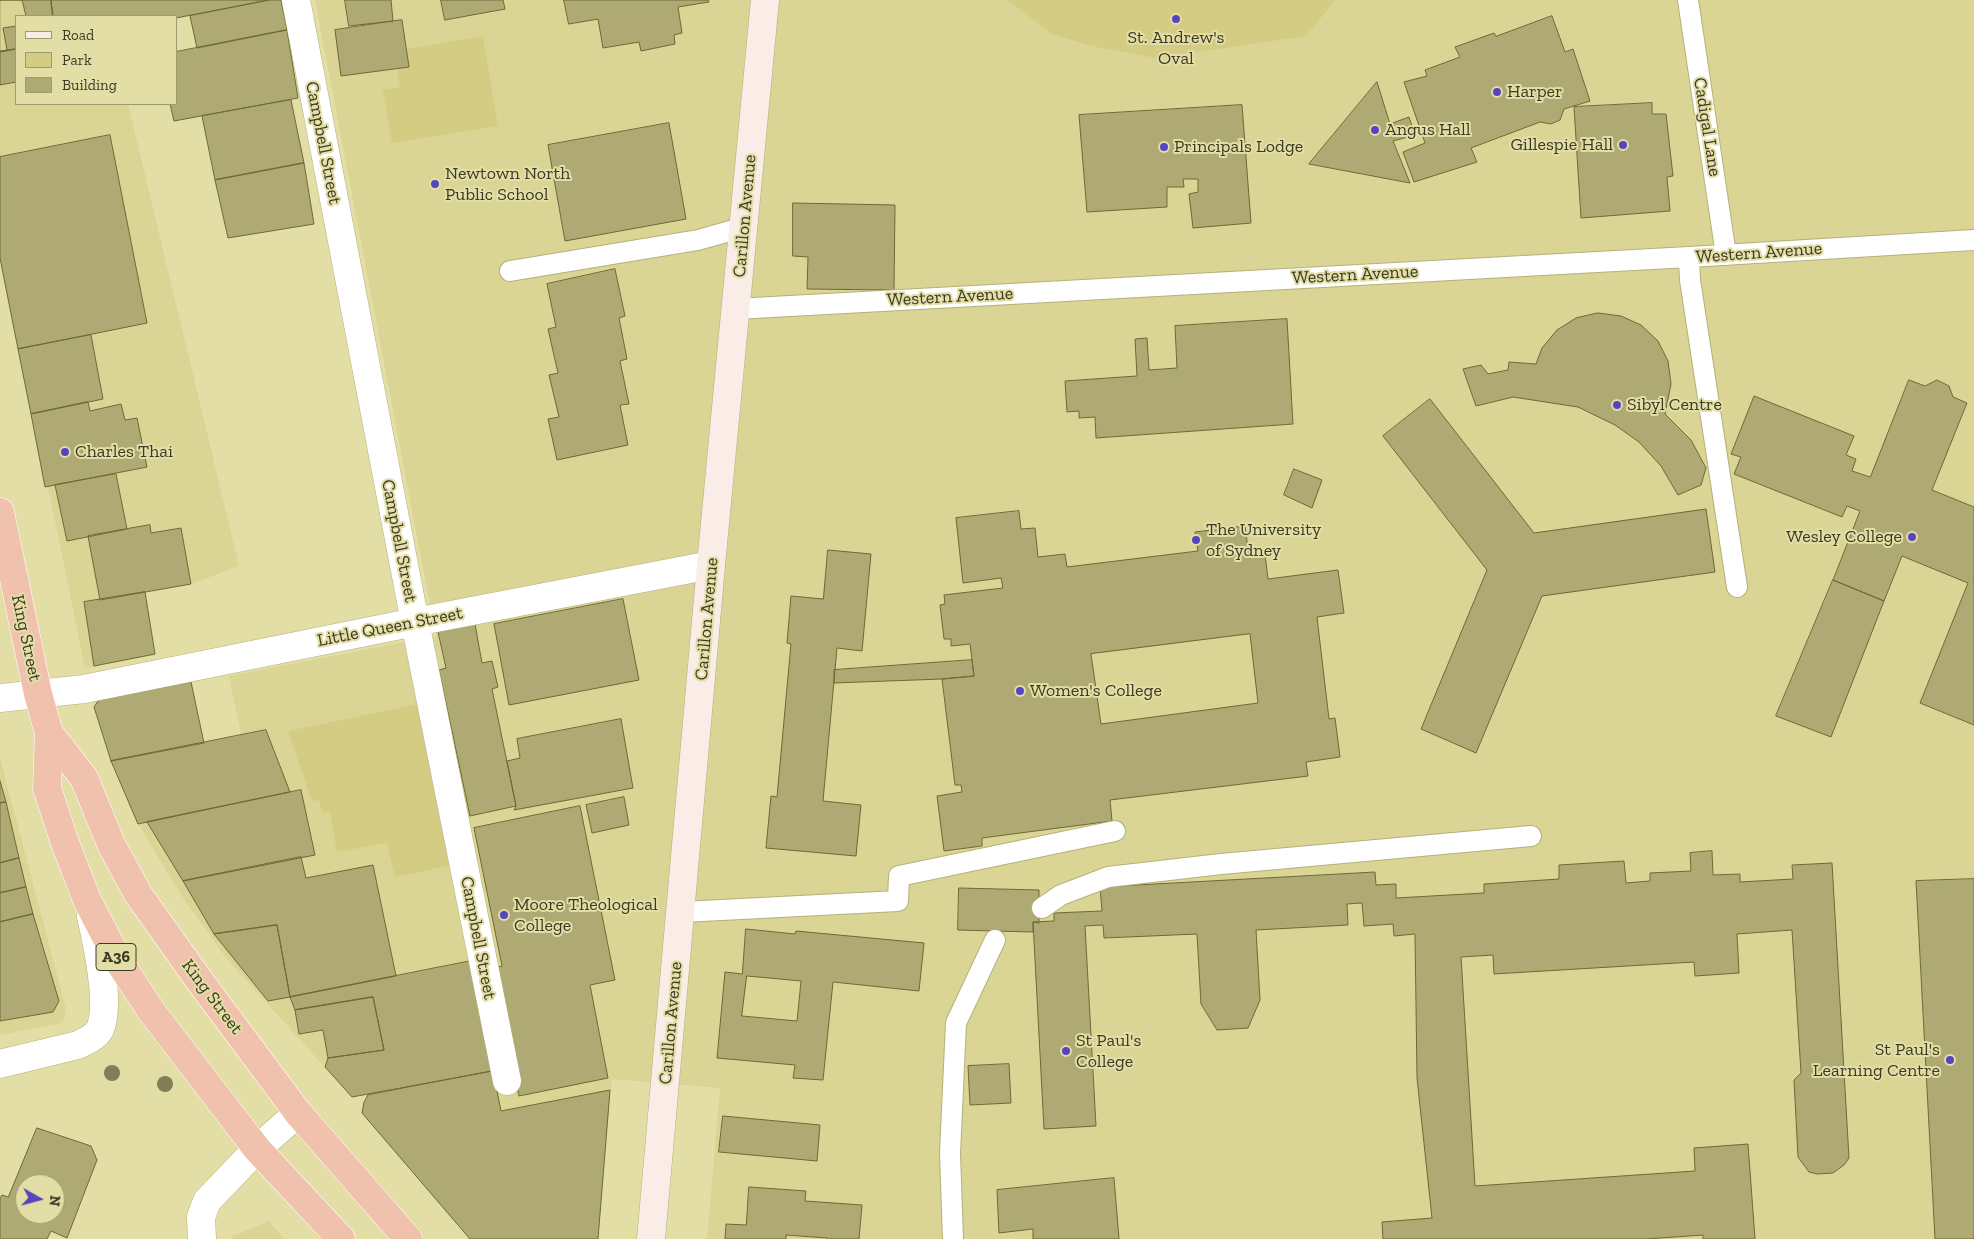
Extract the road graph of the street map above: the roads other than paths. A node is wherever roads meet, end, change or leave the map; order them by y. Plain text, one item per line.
1 (296, 0) edge
2 (765, 0) edge
3 (1688, 0) edge
4 (744, 227) junction
5 (1974, 240) edge
6 (1726, 255) junction
7 (1689, 257) junction
8 (510, 271) dead end
9 (735, 309) junction
10 (0, 512) edge
11 (711, 565) junction
12 (1737, 587) dead end
13 (415, 622) junction
14 (38, 694) junction
15 (0, 698) edge
16 (49, 733) junction
17 (1115, 831) dead end
18 (1531, 836) dead end
19 (87, 900) junction
20 (1042, 908) dead end
21 (682, 912) junction
22 (995, 940) dead end
23 (0, 1064) edge
24 (507, 1081) dead end
25 (298, 1113) junction
26 (257, 1149) junction
27 (202, 1239) edge
28 (341, 1239) edge
29 (408, 1239) edge
30 (652, 1239) edge
31 (953, 1239) edge

1 - 13 street, Campbell Street
2 - 4 main road, Carillon Avenue
3 - 6 lane, Cadigal Lane
4 - 8 lane
4 - 9 main road, Carillon Avenue
5 - 6 lane, Western Avenue
6 - 7 lane, Western Avenue
7 - 9 lane, Western Avenue
7 - 12 lane
9 - 11 main road, Carillon Avenue
10 - 14 highway, King Street / A36
11 - 13 street, Little Queen Street
11 - 21 main road, Carillon Avenue
13 - 14 street, Little Queen Street
13 - 24 street, Campbell Street
14 - 15 street, Little Queen Street
14 - 16 highway, King Street / A36
16 - 19 highway, King Street / A36
16 - 25 highway, King Street / A36
17 - 21 lane
18 - 20 lane
19 - 23 street
19 - 26 highway, King Street / A36
21 - 30 main road, Carillon Avenue
22 - 31 lane
25 - 26 street
25 - 29 highway, King Street / A36
26 - 27 street
26 - 28 highway, King Street / A36

